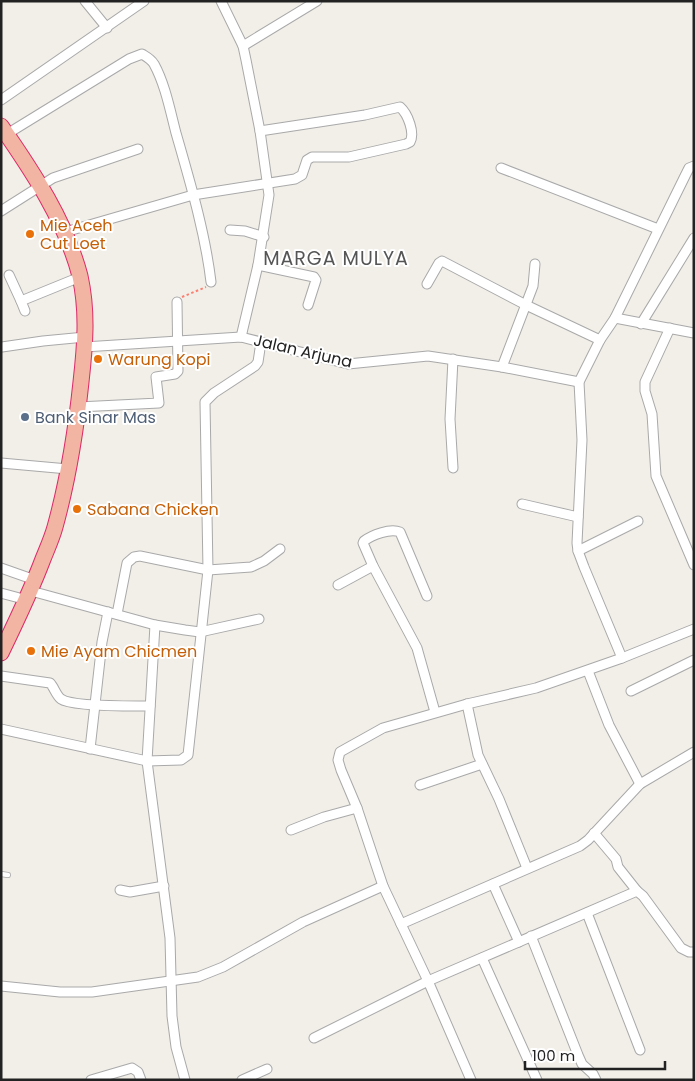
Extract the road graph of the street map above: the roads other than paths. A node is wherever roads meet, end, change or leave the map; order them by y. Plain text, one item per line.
1 (85, 1) edge
2 (144, 1) edge
3 (221, 1) edge
4 (317, 1) edge
5 (107, 28) junction
6 (243, 46) junction
7 (1, 100) edge
8 (4, 130) edge
9 (260, 131) junction
10 (138, 149) dead end
11 (694, 166) edge
12 (501, 168) dead end
13 (269, 184) junction
14 (40, 186) junction
15 (193, 195) junction
16 (1, 211) edge
17 (658, 229) junction
18 (230, 230) dead end
19 (65, 232) junction
20 (264, 237) junction
21 (694, 238) edge
22 (535, 264) dead end
23 (258, 265) junction
24 (9, 275) dead end
25 (80, 278) junction
26 (211, 282) road end
27 (427, 284) dead end
28 (21, 301) junction
29 (177, 302) road end
30 (308, 305) dead end
31 (526, 305) junction
32 (25, 311) dead end
33 (615, 318) junction
34 (640, 324) junction
35 (670, 328) junction
36 (694, 333) edge
37 (241, 337) junction
38 (600, 340) junction
39 (178, 341) junction
40 (85, 342) junction
41 (261, 342) junction
42 (2, 347) edge
43 (452, 359) junction
44 (502, 367) junction
45 (579, 382) junction
46 (78, 407) junction
47 (1, 463) edge
48 (453, 468) dead end
49 (68, 469) junction
50 (522, 504) dead end
51 (578, 516) junction
52 (638, 521) dead end
53 (280, 548) dead end
54 (578, 551) junction
55 (694, 565) edge
56 (373, 566) junction
57 (1, 568) edge
58 (208, 570) junction
59 (338, 585) dead end
60 (31, 590) junction
61 (1, 593) edge
62 (427, 596) dead end
63 (112, 613) junction
64 (259, 619) dead end
65 (155, 625) junction
66 (694, 629) edge
67 (200, 632) junction
68 (1, 652) edge
69 (622, 658) junction
70 (694, 660) edge
71 (588, 671) junction
72 (1, 676) edge
73 (631, 690) dead end
74 (467, 704) junction
75 (95, 705) junction
76 (150, 706) junction
77 (435, 712) junction
78 (1, 729) edge
79 (90, 749) junction
80 (694, 752) edge
81 (147, 761) junction
82 (482, 764) junction
83 (640, 784) junction
84 (420, 785) dead end
85 (357, 808) junction
86 (291, 830) dead end
87 (594, 833) junction
88 (527, 868) junction
89 (1, 874) edge
90 (8, 875) dead end
91 (492, 884) junction
92 (164, 886) junction
93 (384, 886) junction
94 (120, 890) dead end
95 (637, 891) junction
96 (587, 913) junction
97 (401, 924) junction
98 (531, 936) junction
99 (519, 942) junction
100 (694, 952) edge
101 (482, 958) junction
102 (171, 981) junction
103 (428, 981) junction
104 (1, 986) edge
105 (314, 1038) dead end
106 (640, 1050) dead end
107 (267, 1070) dead end
108 (91, 1080) edge
109 (141, 1080) edge
110 (185, 1080) edge
111 (242, 1080) edge
112 (471, 1080) edge
113 (537, 1080) edge
114 (596, 1080) edge

1 - 5 street
2 - 5 street
3 - 6 street
4 - 6 street
5 - 7 street
6 - 9 street
8 - 14 highway
8 - 15 street
9 - 13 street
9 - 13 street
10 - 14 street
11 - 17 street
12 - 17 street
13 - 15 street
13 - 20 street
14 - 16 street
14 - 19 highway
15 - 19 street
15 - 26 street
17 - 33 street
18 - 20 street
19 - 25 highway
20 - 23 street
21 - 34 street
22 - 31 street
23 - 30 street
23 - 37 street
24 - 28 street
25 - 28 street
25 - 40 highway
27 - 31 street
28 - 32 street
29 - 39 street
31 - 38 street
31 - 44 street
33 - 34 street
33 - 38 street
34 - 35 street
35 - 36 street
35 - 55 street
37 - 39 street, Jalan Arjuna
37 - 41 street, Jalan Arjuna
38 - 45 street
39 - 40 street, Jalan Arjuna
39 - 46 street
40 - 42 street, Jalan Arjuna
40 - 46 highway
41 - 43 street, Jalan Arjuna
41 - 58 street
43 - 44 street, Jalan Arjuna
43 - 48 street
44 - 45 street, Jalan Arjuna
45 - 51 street
46 - 49 highway
47 - 49 street
49 - 60 highway
50 - 51 street
51 - 54 street
52 - 54 street
53 - 58 street
54 - 69 street
56 - 59 street
56 - 62 street
56 - 77 street
57 - 60 street
58 - 63 street
58 - 67 street
60 - 61 street
60 - 63 street
60 - 68 highway
63 - 65 street
63 - 75 street
64 - 67 street
65 - 67 street
65 - 76 street
66 - 69 street
67 - 81 street
69 - 71 street
70 - 73 street
71 - 74 street
71 - 83 street
72 - 75 street
74 - 77 street
74 - 82 street
75 - 76 street
75 - 79 street
76 - 81 street
77 - 85 street
78 - 79 street
79 - 81 street
80 - 83 street
81 - 92 street
82 - 84 street
82 - 88 street
83 - 87 street
85 - 86 street
85 - 93 street
87 - 88 street
87 - 95 street
88 - 91 street
89 - 90 lane
91 - 97 street
91 - 99 street
92 - 94 street
92 - 102 street
93 - 97 street
93 - 102 street
95 - 96 street
95 - 100 street
96 - 98 street
96 - 106 street
97 - 103 street
98 - 99 street
98 - 114 street
99 - 101 street
101 - 103 street
101 - 113 street
102 - 104 street
102 - 110 street
103 - 105 street
103 - 112 street
107 - 111 street
108 - 109 street

